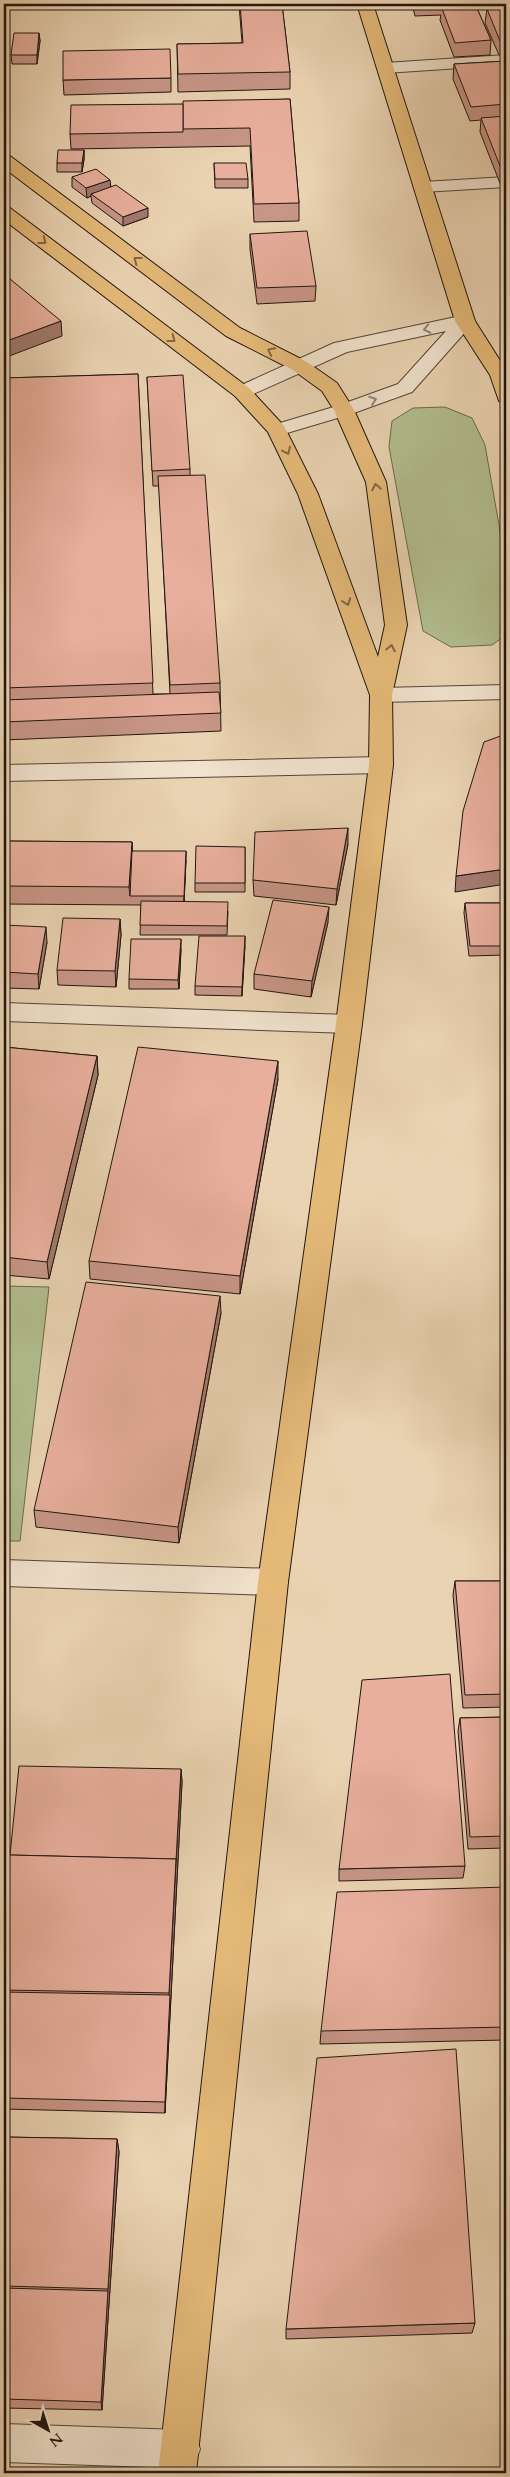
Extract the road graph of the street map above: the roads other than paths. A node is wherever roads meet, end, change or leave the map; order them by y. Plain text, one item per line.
1 (364, 4) edge
2 (506, 60) edge
3 (385, 68) junction
4 (4, 160) edge
5 (506, 182) edge
6 (423, 187) junction
7 (4, 212) edge
8 (465, 321) junction
9 (300, 366) junction
10 (503, 375) edge
11 (242, 392) junction
12 (506, 397) edge
13 (344, 410) junction
14 (277, 430) junction
15 (506, 692) edge
16 (380, 695) junction
17 (381, 765) junction
18 (4, 773) edge
19 (4, 1012) edge
20 (349, 1024) junction
21 (4, 1573) edge
22 (273, 1582) junction
23 (4, 2443) edge
24 (179, 2461) edge

1 - 3 main road
2 - 3 street
3 - 6 main road
9 -> 4 main road
5 - 6 street
6 - 8 main road
7 -> 11 main road
8 -> 9 street
8 - 10 main road
13 -> 8 street
9 - 11 street
9 - 13 main road
10 - 12 main road
11 - 14 main road
13 - 14 street
16 -> 13 main road
14 -> 16 main road
15 - 16 street
16 - 17 main road
17 - 18 street
17 - 20 main road
19 - 20 street
20 - 22 main road
21 - 22 street
22 - 24 main road
23 - 24 street

